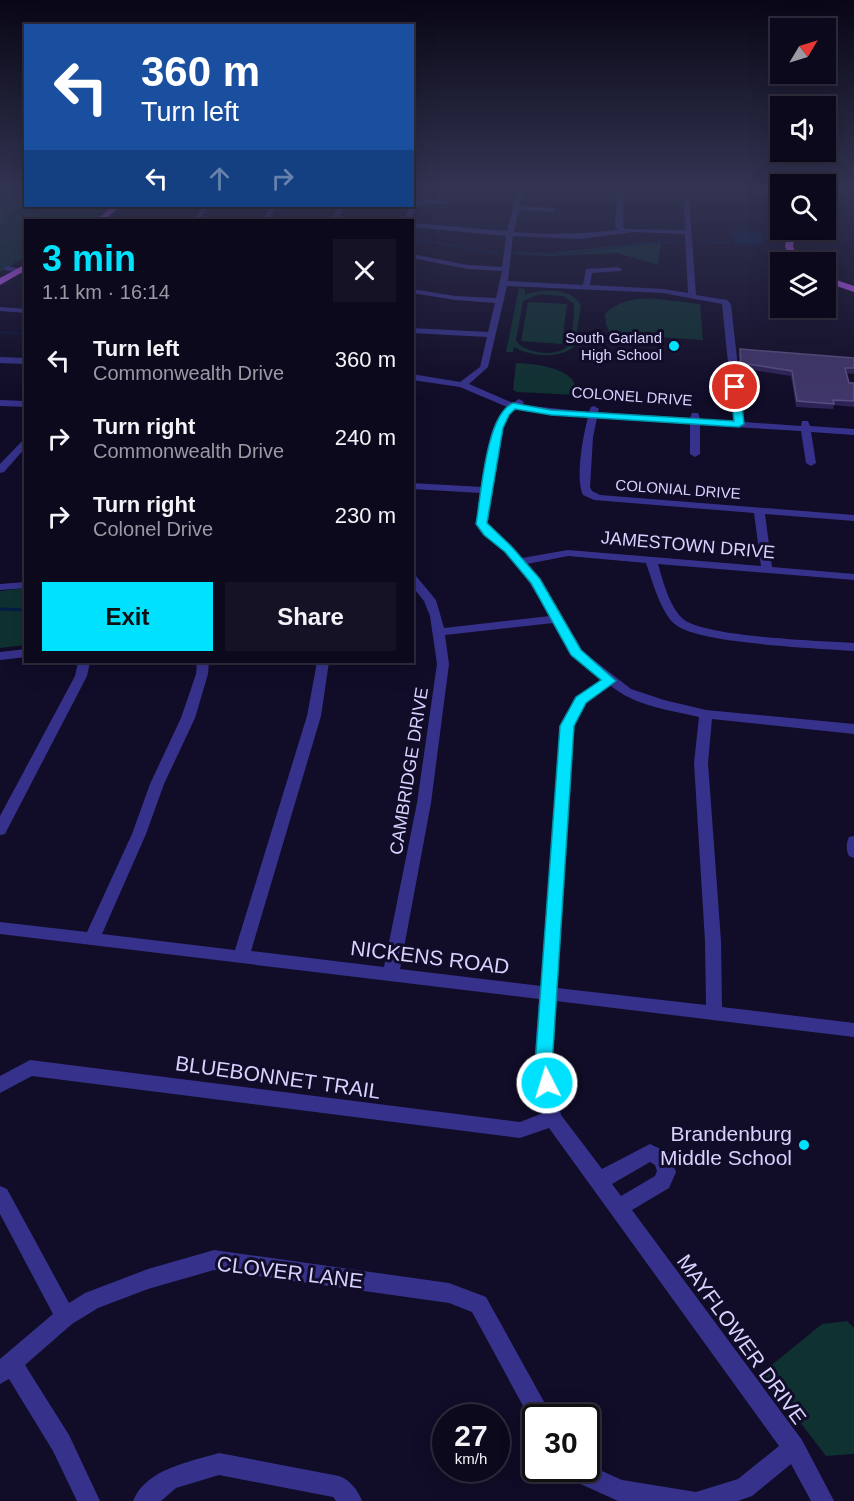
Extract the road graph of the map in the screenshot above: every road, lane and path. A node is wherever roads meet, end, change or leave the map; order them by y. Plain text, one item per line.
1 (24, 259) edge
2 (428, 259) edge
3 (507, 259) edge
4 (690, 259) edge
5 (23, 269) edge
6 (506, 269) junction
7 (4, 270) edge
8 (618, 270) dead end
9 (0, 282) edge
10 (504, 283) junction
11 (836, 284) edge
12 (586, 287) junction
13 (836, 287) edge
14 (414, 291) edge
15 (854, 291) edge
16 (692, 295) junction
17 (500, 301) junction
18 (0, 309) edge
19 (24, 311) edge
20 (414, 330) edge
21 (491, 335) junction
22 (0, 354) edge
23 (24, 356) edge
24 (0, 360) edge
25 (24, 361) edge
26 (414, 372) edge
27 (414, 377) edge
28 (465, 383) junction
29 (0, 402) edge
30 (24, 404) edge
31 (516, 404) junction
32 (593, 412) junction
33 (695, 418) junction
34 (739, 421) junction
35 (806, 426) junction
36 (854, 426) edge
37 (854, 432) edge
38 (24, 442) edge
39 (0, 452) edge
40 (14, 453) junction
41 (695, 454) dead end
42 (811, 463) dead end
43 (0, 470) edge
44 (414, 486) edge
45 (487, 490) junction
46 (759, 510) junction
47 (854, 518) edge
48 (651, 561) junction
49 (520, 562) junction
50 (766, 570) junction
51 (854, 577) edge
52 (414, 581) edge
53 (24, 585) edge
54 (0, 587) edge
55 (557, 619) junction
56 (440, 632) junction
57 (854, 647) edge
58 (24, 653) edge
59 (0, 656) edge
60 (84, 663) edge
61 (203, 663) edge
62 (324, 663) edge
63 (610, 681) junction
64 (706, 714) junction
65 (854, 729) edge
66 (0, 830) edge
67 (854, 841) edge
68 (854, 852) edge
69 (0, 928) edge
70 (92, 938) junction
71 (241, 957) junction
72 (391, 975) junction
73 (548, 994) junction
74 (714, 1014) junction
75 (854, 1030) edge
76 (0, 1085) edge
77 (553, 1118) junction
78 (598, 1181) junction
79 (0, 1195) edge
80 (618, 1208) junction
81 (65, 1317) junction
82 (6, 1368) edge
83 (534, 1404) edge
84 (794, 1448) junction
85 (600, 1481) edge
86 (89, 1501) edge
87 (144, 1501) edge
88 (351, 1501) edge
89 (690, 1501) edge
90 (701, 1501) edge
91 (823, 1501) edge

1 - 7 main road
2 - 6 street
3 - 6 street
4 - 16 street
5 - 7 street
5 - 9 main road
6 - 10 street
8 - 12 street
10 - 12 street
10 - 17 street
11 - 15 main road
12 - 16 street
13 - 15 main road
14 - 17 street
16 - 34 street
17 - 21 street
18 - 19 street
20 - 21 street
21 - 28 street
22 - 23 street
24 - 25 street
26 - 28 street, COLONEL DRIVE
27 - 28 street, COLONEL DRIVE
28 - 31 street, COLONEL DRIVE
29 - 30 street
31 - 32 street, COLONEL DRIVE
31 - 45 street
32 - 33 street, COLONEL DRIVE
32 - 46 street, COLONIAL DRIVE
33 - 34 street, COLONEL DRIVE
33 - 41 street
34 - 35 street, COLONEL DRIVE
35 - 36 street, COLONEL DRIVE
35 - 37 street, COLONEL DRIVE
35 - 42 street
38 - 40 street
39 - 40 street
40 - 43 street
44 - 45 street
45 - 49 street
46 - 47 street, COLONIAL DRIVE
46 - 50 street
48 - 49 street, JAMESTOWN DRIVE
48 - 50 street, JAMESTOWN DRIVE
48 - 57 street
49 - 55 street
50 - 51 street, JAMESTOWN DRIVE
52 - 56 street, CAMBRIDGE DRIVE
53 - 54 street
55 - 56 street
55 - 63 street
56 - 72 street, CAMBRIDGE DRIVE
58 - 59 street
60 - 66 street
61 - 70 street
62 - 71 street
63 - 64 street
63 - 73 street, MAYFLOWER DRIVE
64 - 65 street
64 - 74 street
67 - 68 street
69 - 70 street, NICKENS ROAD
70 - 71 street, NICKENS ROAD
71 - 72 street, NICKENS ROAD
72 - 73 street, NICKENS ROAD
73 - 74 street, NICKENS ROAD
73 - 77 street, MAYFLOWER DRIVE
74 - 75 street, NICKENS ROAD
76 - 77 street, BLUEBONNET TRAIL
77 - 78 street, MAYFLOWER DRIVE
78 - 80 street, MAYFLOWER DRIVE
78 - 80 street
79 - 81 street
80 - 84 street, MAYFLOWER DRIVE
81 - 82 street, CLOVER LANE
81 - 83 street, CLOVER LANE
82 - 86 street
84 - 90 street
84 - 91 street, MAYFLOWER DRIVE
85 - 89 street
87 - 88 street

